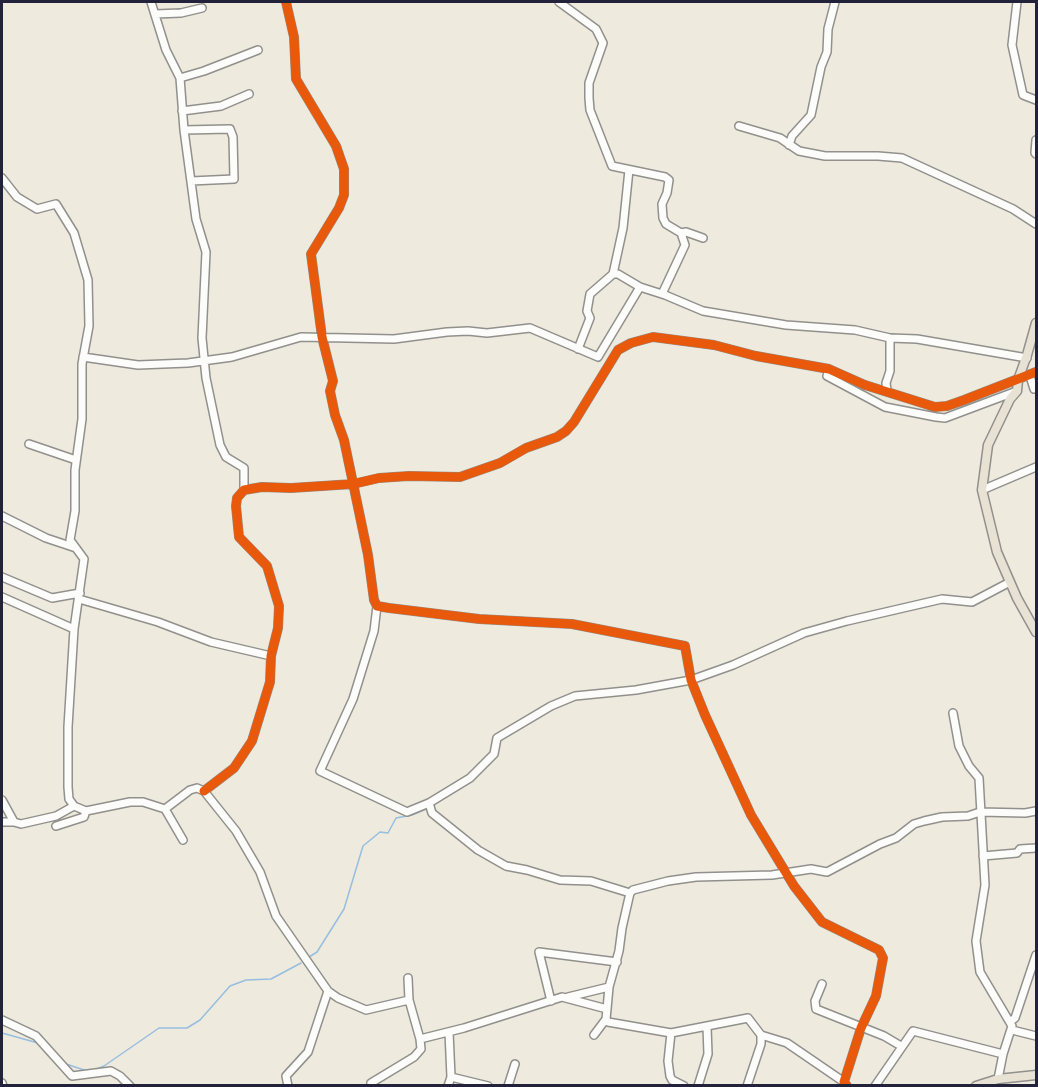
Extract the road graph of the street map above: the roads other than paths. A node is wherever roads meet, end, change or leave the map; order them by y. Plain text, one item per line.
1 (151, 2) edge
2 (286, 2) edge
3 (559, 2) edge
4 (835, 2) edge
5 (1017, 2) edge
6 (202, 8) dead end
7 (155, 14) junction
8 (258, 50) dead end
9 (180, 78) junction
10 (249, 94) dead end
11 (1036, 100) edge
12 (182, 111) junction
13 (739, 126) dead end
14 (184, 130) junction
15 (1036, 140) edge
16 (789, 145) junction
17 (1036, 154) edge
18 (629, 170) junction
19 (2, 178) edge
20 (191, 181) junction
21 (1036, 224) edge
22 (681, 233) junction
23 (703, 238) dead end
24 (613, 274) junction
25 (640, 287) junction
26 (662, 294) junction
27 (1036, 322) edge
28 (322, 337) junction
29 (890, 338) junction
30 (578, 349) junction
31 (83, 357) junction
32 (598, 357) junction
33 (1027, 358) junction
34 (203, 362) junction
35 (610, 362) junction
36 (829, 369) junction
37 (1033, 374) edge
38 (1017, 384) junction
39 (1034, 389) dead end
40 (887, 390) junction
41 (29, 444) dead end
42 (76, 460) junction
43 (1036, 466) edge
44 (353, 484) junction
45 (244, 490) junction
46 (982, 490) junction
47 (2, 516) edge
48 (76, 548) junction
49 (2, 577) edge
50 (1010, 582) junction
51 (80, 596) junction
52 (2, 597) edge
53 (377, 606) junction
54 (74, 629) junction
55 (1036, 632) edge
56 (271, 656) junction
57 (691, 680) junction
58 (953, 713) dead end
59 (204, 791) junction
60 (2, 800) edge
61 (429, 803) junction
62 (74, 807) junction
63 (165, 809) junction
64 (86, 811) junction
65 (1036, 811) edge
66 (980, 812) junction
67 (2, 822) edge
68 (14, 822) junction
69 (56, 826) dead end
70 (183, 840) dead end
71 (1036, 848) edge
72 (983, 856) junction
73 (787, 873) junction
74 (630, 893) junction
75 (1036, 955) edge
76 (617, 962) junction
77 (408, 978) dead end
78 (822, 984) dead end
79 (609, 987) junction
80 (328, 991) junction
81 (567, 997) junction
82 (409, 1000) junction
83 (551, 1001) junction
84 (607, 1009) junction
85 (606, 1019) junction
86 (2, 1020) edge
87 (1011, 1022) junction
88 (707, 1027) junction
89 (861, 1028) junction
90 (1012, 1030) junction
91 (449, 1032) junction
92 (670, 1032) junction
93 (594, 1035) dead end
94 (761, 1035) junction
95 (1036, 1036) edge
96 (420, 1039) junction
97 (901, 1046) junction
98 (1003, 1054) junction
99 (515, 1064) dead end
100 (1036, 1075) edge
101 (451, 1077) junction
102 (998, 1079) junction
103 (371, 1083) dead end
104 (846, 1084) edge
105 (130, 1086) edge
106 (288, 1086) edge
107 (448, 1086) edge
108 (488, 1086) edge
109 (508, 1086) edge
110 (684, 1086) edge
111 (698, 1086) edge
112 (747, 1086) edge
113 (875, 1086) edge
114 (976, 1086) edge

1 - 7 street
2 - 28 street
3 - 18 street
4 - 16 street
5 - 11 street
6 - 7 street
7 - 9 street
8 - 9 street
9 - 12 street
10 - 12 street
12 - 14 street
13 - 16 street
14 - 20 street
14 - 20 street
15 - 17 street
16 - 21 street
18 - 22 street
18 - 24 street
19 - 31 street
20 - 34 street
22 - 23 street
22 - 26 street
24 - 25 street
24 - 30 street
25 - 26 street
25 - 32 street
26 - 29 street
27 - 33 main road
28 - 30 street
28 - 34 street
28 - 44 street
29 - 33 street
29 - 40 street
30 - 32 street
31 - 34 street
31 - 42 street
32 - 35 street
33 - 38 main road
34 - 45 street
35 - 36 street
35 - 44 street
36 - 38 street
36 - 40 street
37 - 38 street
37 - 39 street
38 - 40 street
38 - 46 main road
41 - 42 street
42 - 48 street
43 - 46 street
44 - 45 street
44 - 53 street
45 - 56 street
46 - 50 main road
47 - 48 street
48 - 51 street
49 - 51 street
50 - 55 main road
50 - 57 street
51 - 54 street
51 - 56 street
52 - 54 street
53 - 57 street
53 - 61 street
54 - 62 street
56 - 59 street
57 - 61 street
57 - 73 street
58 - 66 street
59 - 63 street
59 - 80 street
60 - 68 street
61 - 74 street
62 - 64 street
62 - 68 street
63 - 64 street
63 - 70 street
64 - 69 street
65 - 66 street
66 - 72 street
66 - 73 street
67 - 68 street
71 - 72 street
72 - 87 street
73 - 74 street
73 - 89 street
74 - 76 street
75 - 87 street
76 - 79 street
76 - 83 street
77 - 82 street
78 - 89 street
79 - 81 street
79 - 84 street
80 - 82 street
80 - 106 street
81 - 83 street
81 - 84 street
82 - 96 street
83 - 91 street
84 - 85 street
85 - 92 street
85 - 93 street
86 - 105 street
87 - 90 street
88 - 92 street
88 - 94 street
88 - 111 street
89 - 97 street
89 - 104 street
90 - 95 street
90 - 98 street
91 - 96 street
91 - 101 street
92 - 110 street
94 - 104 street
94 - 112 street
96 - 103 street
97 - 98 street
97 - 113 street
98 - 102 street
99 - 109 street
100 - 102 main road
101 - 107 street
101 - 108 street
102 - 114 main road

